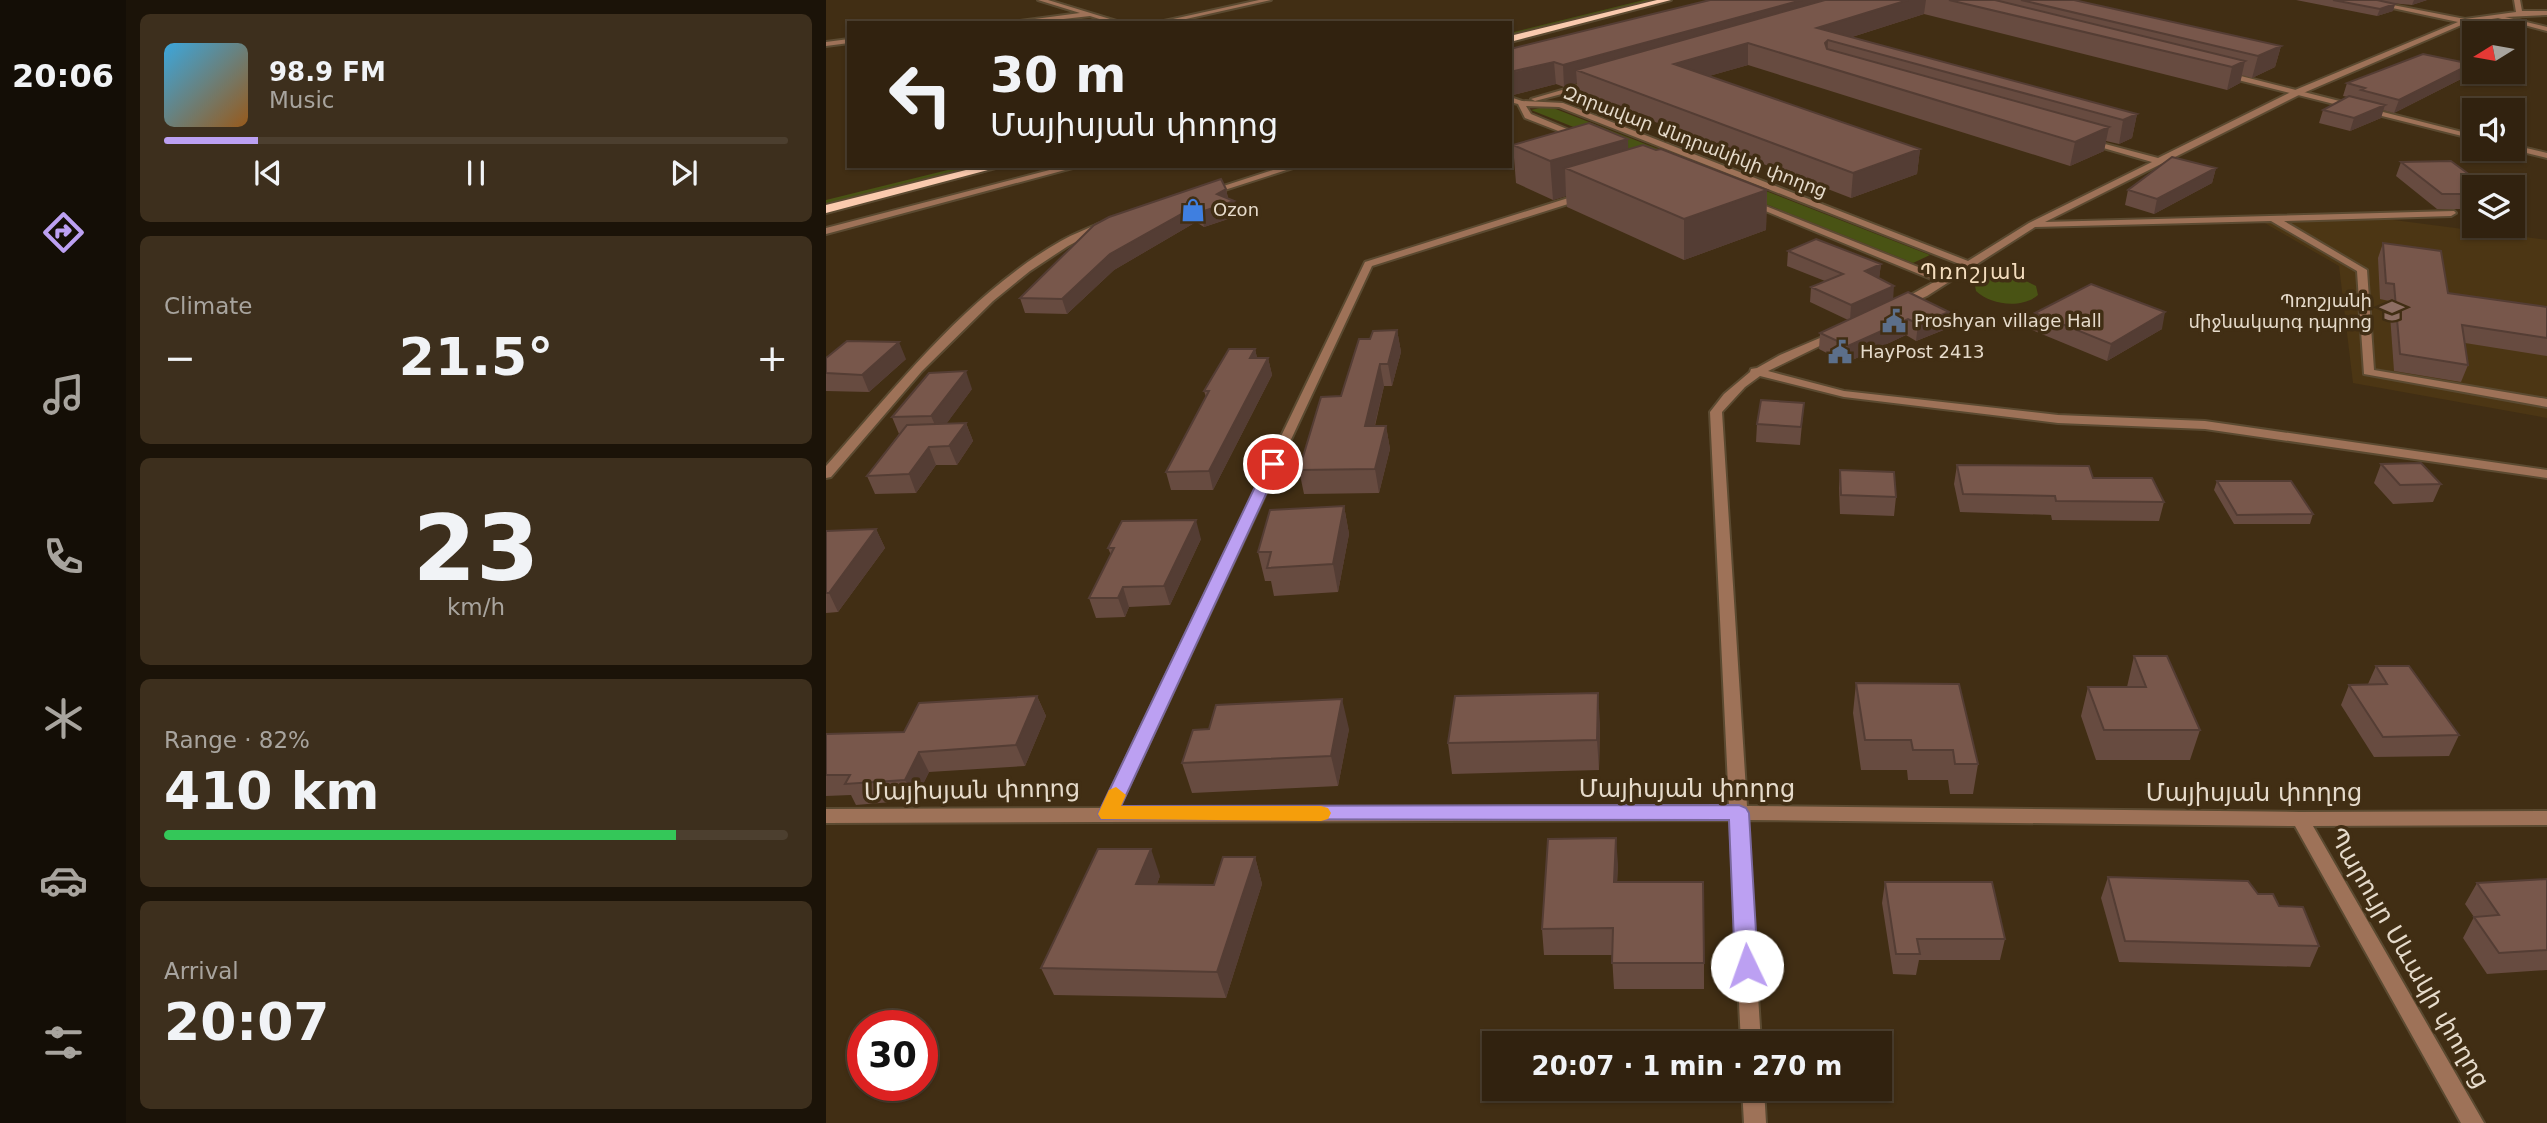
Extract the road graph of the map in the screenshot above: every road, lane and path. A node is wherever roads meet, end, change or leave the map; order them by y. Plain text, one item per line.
1 (1041, 0) edge
2 (1268, 0) edge
3 (1633, 0) edge
4 (1667, 0) edge
5 (2358, 0) edge
6 (2517, 0) edge
7 (2519, 12) junction
8 (2547, 13) edge
9 (1092, 14) junction
10 (2490, 15) junction
11 (1027, 21) edge
12 (1114, 21) edge
13 (1168, 21) edge
14 (2465, 21) joint
15 (2462, 22) edge
16 (2547, 29) edge
17 (1512, 30) edge
18 (1512, 39) edge
19 (847, 41) edge
20 (826, 44) edge
21 (2217, 72) edge
22 (1609, 79) edge
23 (2298, 92) junction
24 (1512, 100) edge
25 (1521, 103) junction
26 (1512, 105) edge
27 (2462, 134) edge
28 (2079, 138) edge
29 (1591, 141) edge
30 (2525, 150) edge
31 (2547, 156) edge
32 (2158, 161) junction
33 (942, 168) edge
34 (989, 168) edge
35 (1068, 168) edge
36 (1288, 168) edge
37 (1602, 190) edge
38 (826, 196) edge
39 (1196, 196) edge
40 (1742, 200) edge
41 (826, 209) edge
42 (2451, 214) dead end
43 (2272, 218) junction
44 (1111, 223) edge
45 (2032, 225) junction
46 (826, 232) edge
47 (1970, 265) junction
48 (1941, 280) junction
49 (1887, 311) edge
50 (1851, 327) edge
51 (1755, 371) junction
52 (2547, 403) edge
53 (826, 474) edge
54 (2547, 474) edge
55 (1739, 813) junction
56 (1108, 814) junction
57 (826, 817) edge
58 (2547, 818) edge
59 (2300, 819) junction
60 (1750, 1031) edge
61 (1754, 1101) edge
62 (1755, 1123) edge
63 (2473, 1123) edge

1 - 9 street
2 - 13 street
3 - 17 highway
4 - 18 highway
5 - 14 street
6 - 7 street
7 - 8 street
7 - 10 street
9 - 11 street
9 - 12 street
10 - 14 street
10 - 16 street
15 - 23 street
19 - 20 street
21 - 23 street
22 - 25 street
23 - 27 street
23 - 32 street
24 - 25 street
25 - 26 street
25 - 29 street, Զորավար Անդրանիկի փողոց
25 - 47 street, Զորավար Անդրանիկի փողոց
28 - 32 street
30 - 31 street
32 - 45 street
33 - 38 highway
34 - 41 highway
35 - 46 street
36 - 39 street
37 - 56 street
40 - 48 street, Զորավար Անդրանիկի փողոց
42 - 43 street
43 - 45 street
43 - 52 street
44 - 53 street
45 - 47 street
47 - 48 street
48 - 49 street
50 - 51 street
51 - 54 street
51 - 55 street
55 - 56 street, Մայիսյան փողոց
55 - 59 street, Մայիսյան փողոց
55 - 60 street
56 - 57 street, Մայիսյան փողոց
58 - 59 street, Մայիսյան փողոց
59 - 63 street, Պարույր Սևակի փողոց
61 - 62 street

